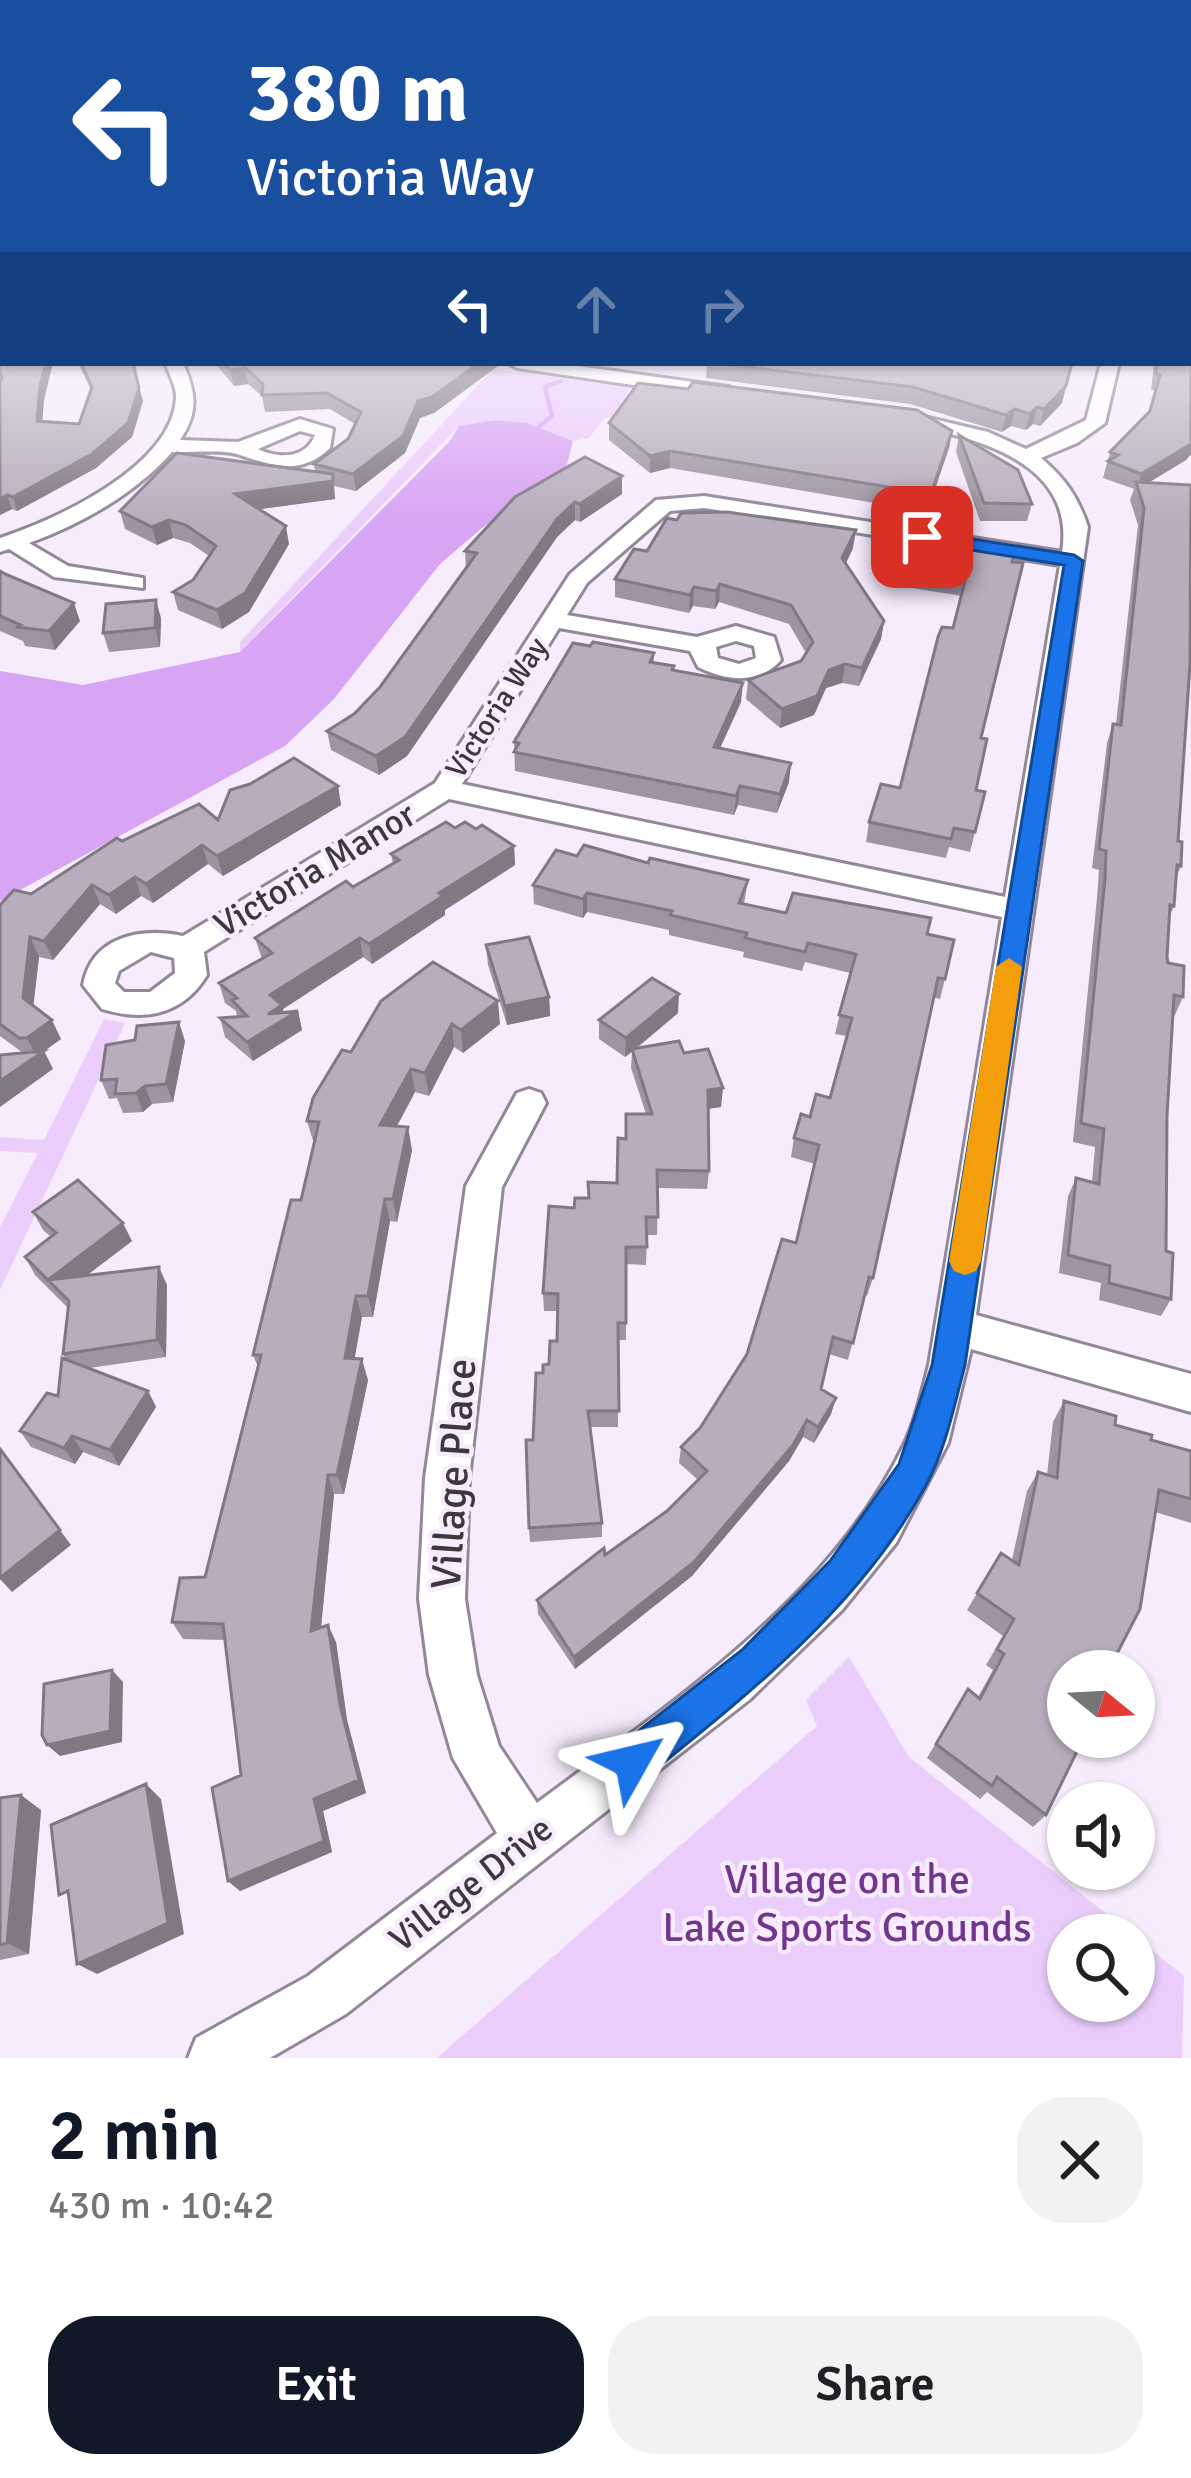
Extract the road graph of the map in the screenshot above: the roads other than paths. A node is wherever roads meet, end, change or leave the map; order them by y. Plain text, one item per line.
1 (176, 366) edge
2 (559, 366) edge
3 (1109, 366) edge
4 (670, 374) edge
5 (754, 397) edge
6 (868, 413) edge
7 (170, 446) junction
8 (243, 448) dead end
9 (1024, 457) junction
10 (6, 543) edge
11 (1074, 561) junction
12 (135, 583) dead end
13 (553, 620) junction
14 (704, 646) dead end
15 (445, 789) junction
16 (1018, 910) junction
17 (184, 950) dead end
18 (529, 1103) dead end
19 (955, 1327) junction
20 (1191, 1393) edge
21 (530, 1838) junction
22 (216, 2058) edge

1 - 7 street
2 - 4 street
3 - 9 street
4 - 5 street
6 - 9 street, Village Drive
7 - 8 street
7 - 10 street
9 - 11 street, Village Drive
10 - 12 street
11 - 13 street, Victoria Way
11 - 16 street, Village Drive
13 - 14 street
13 - 15 street, Victoria Way
15 - 16 street, Victoria Way
15 - 17 street, Victoria Manor
16 - 19 street, Village Drive
18 - 21 street, Village Place
19 - 20 street
19 - 21 street, Village Drive
21 - 22 street, Village Drive

